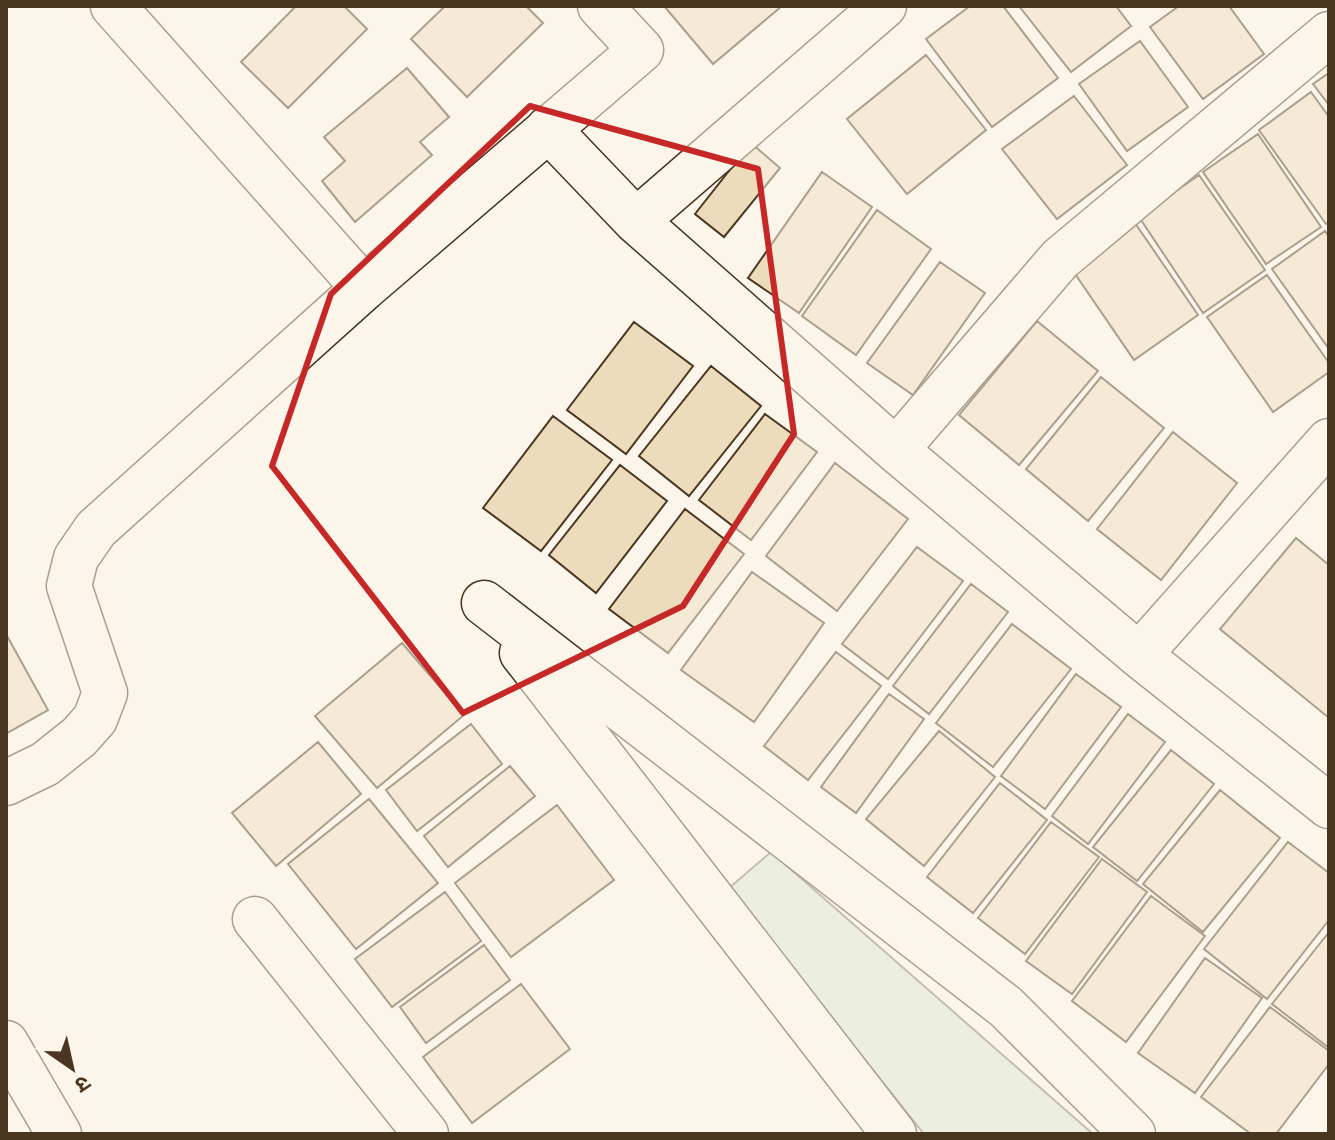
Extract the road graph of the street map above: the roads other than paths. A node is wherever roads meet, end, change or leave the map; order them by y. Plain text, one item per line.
1 (113, 6) edge
2 (600, 6) edge
3 (884, 6) edge
4 (1329, 34) edge
5 (548, 129) junction
6 (636, 221) junction
7 (364, 288) junction
8 (1329, 441) edge
9 (896, 450) junction
10 (1139, 655) junction
11 (6, 783) edge
12 (1329, 806) edge
13 (255, 919) dead end
14 (6, 1043) edge
15 (59, 1134) edge
16 (426, 1134) edge
17 (894, 1134) edge
18 (1133, 1134) edge

1 - 7 street
2 - 5 street
3 - 6 street
4 - 9 street
5 - 6 street
5 - 7 street
6 - 9 street
7 - 11 street
8 - 10 street
9 - 10 street
10 - 12 street
13 - 16 street
14 - 15 street
17 - 18 street

